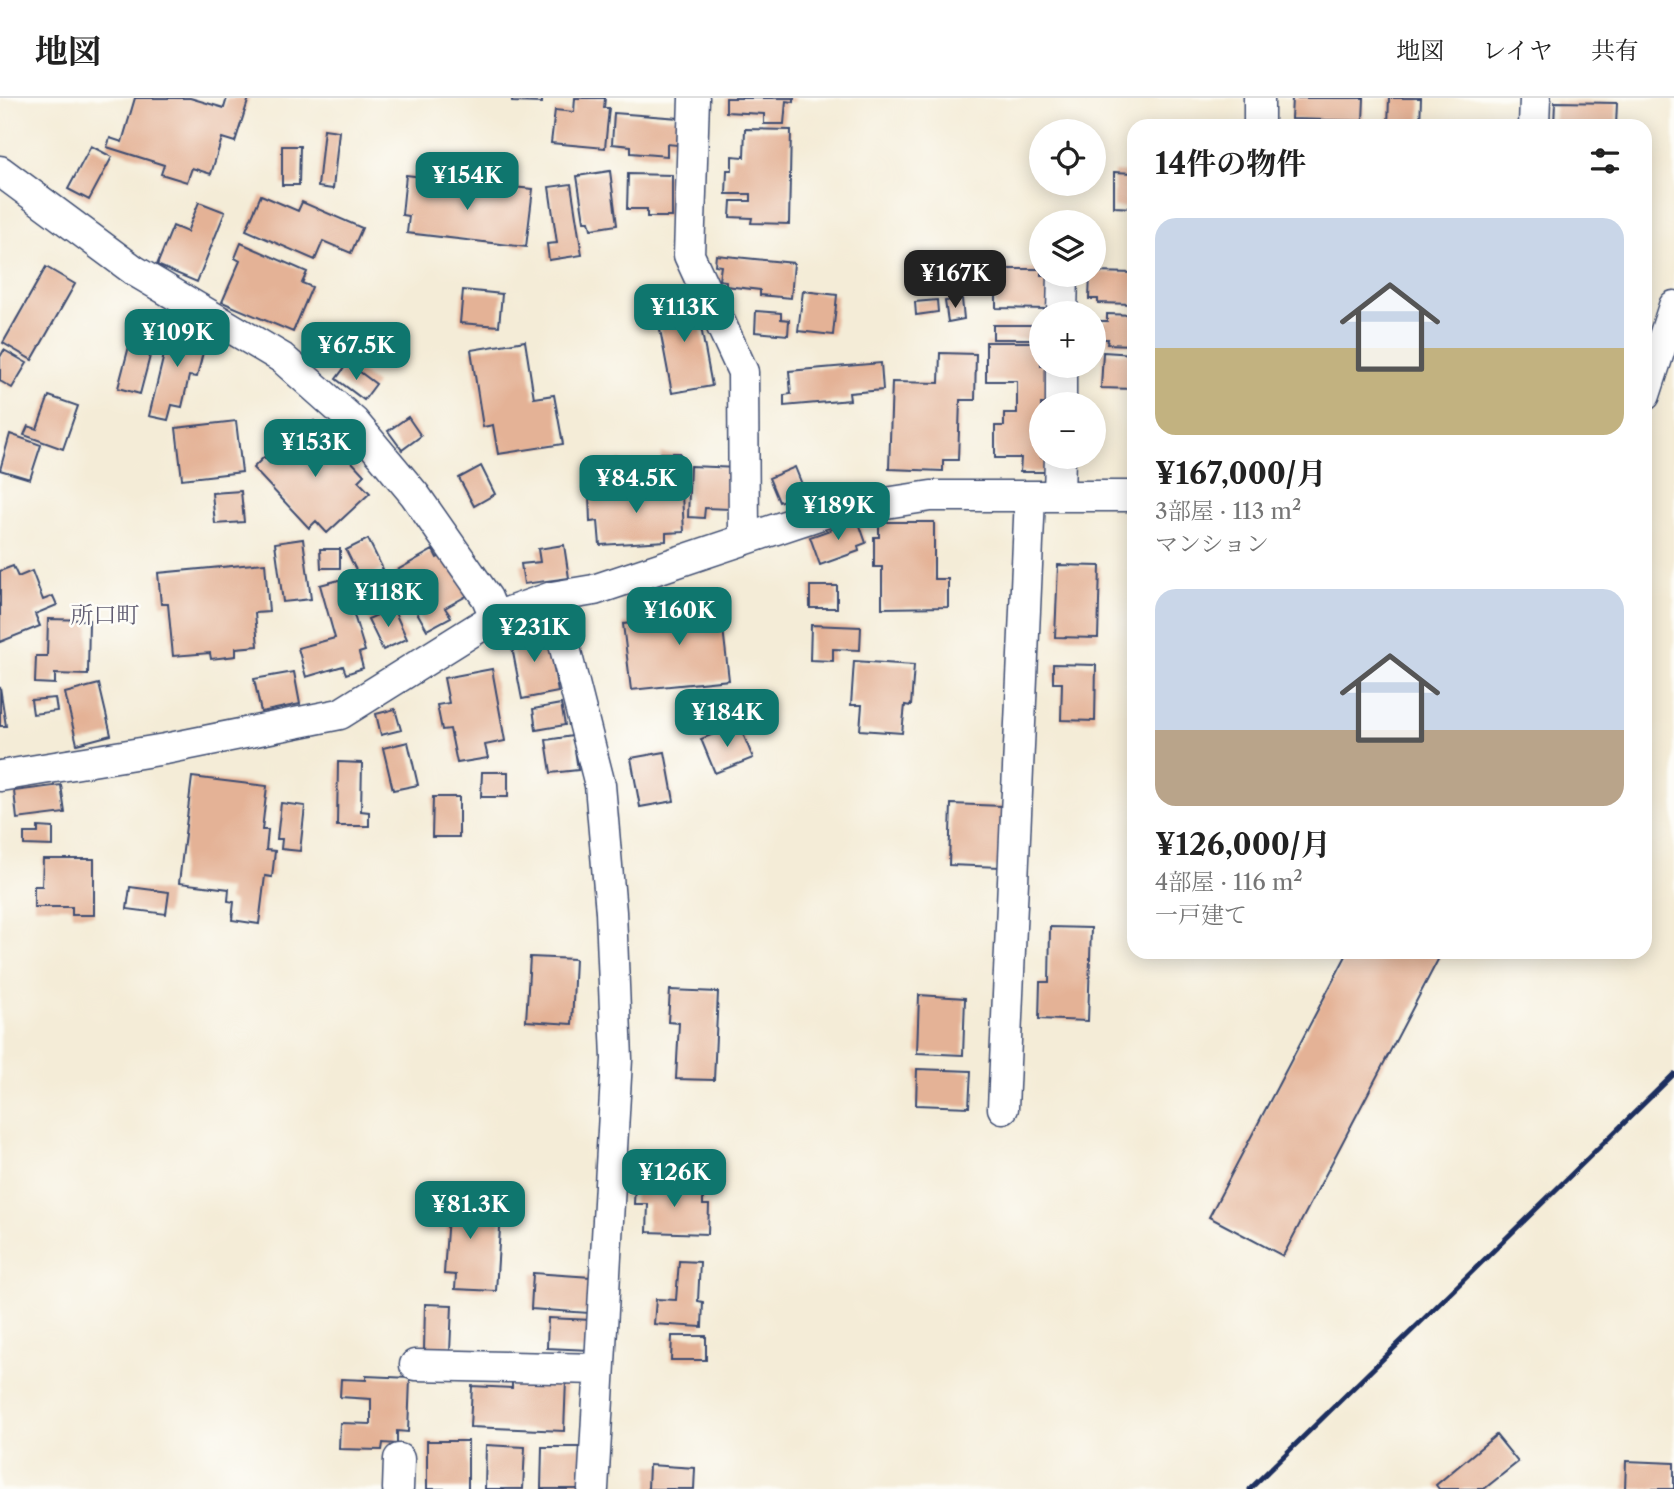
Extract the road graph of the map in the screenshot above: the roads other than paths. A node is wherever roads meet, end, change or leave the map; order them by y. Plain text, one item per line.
1 (694, 98) edge
2 (1259, 98) edge
3 (1535, 98) edge
4 (1259, 119) edge
5 (1534, 119) edge
6 (0, 171) edge
7 (1674, 306) edge
8 (1652, 374) edge
9 (1060, 469) edge
10 (1059, 495) junction
11 (1127, 496) edge
12 (1030, 497) junction
13 (744, 538) junction
14 (552, 597) junction
15 (495, 617) junction
16 (0, 776) edge
17 (1003, 1108) dead end
18 (415, 1365) dead end
19 (599, 1370) junction
20 (399, 1459) dead end
21 (398, 1489) edge
22 (593, 1489) edge

1 - 13 street
2 - 4 street
3 - 5 street
6 - 15 street
7 - 8 street
9 - 10 street
10 - 11 street
10 - 12 street
12 - 13 street
12 - 17 street
13 - 14 street
14 - 15 street
14 - 19 street
15 - 16 street
18 - 19 street
19 - 22 street
20 - 21 street

